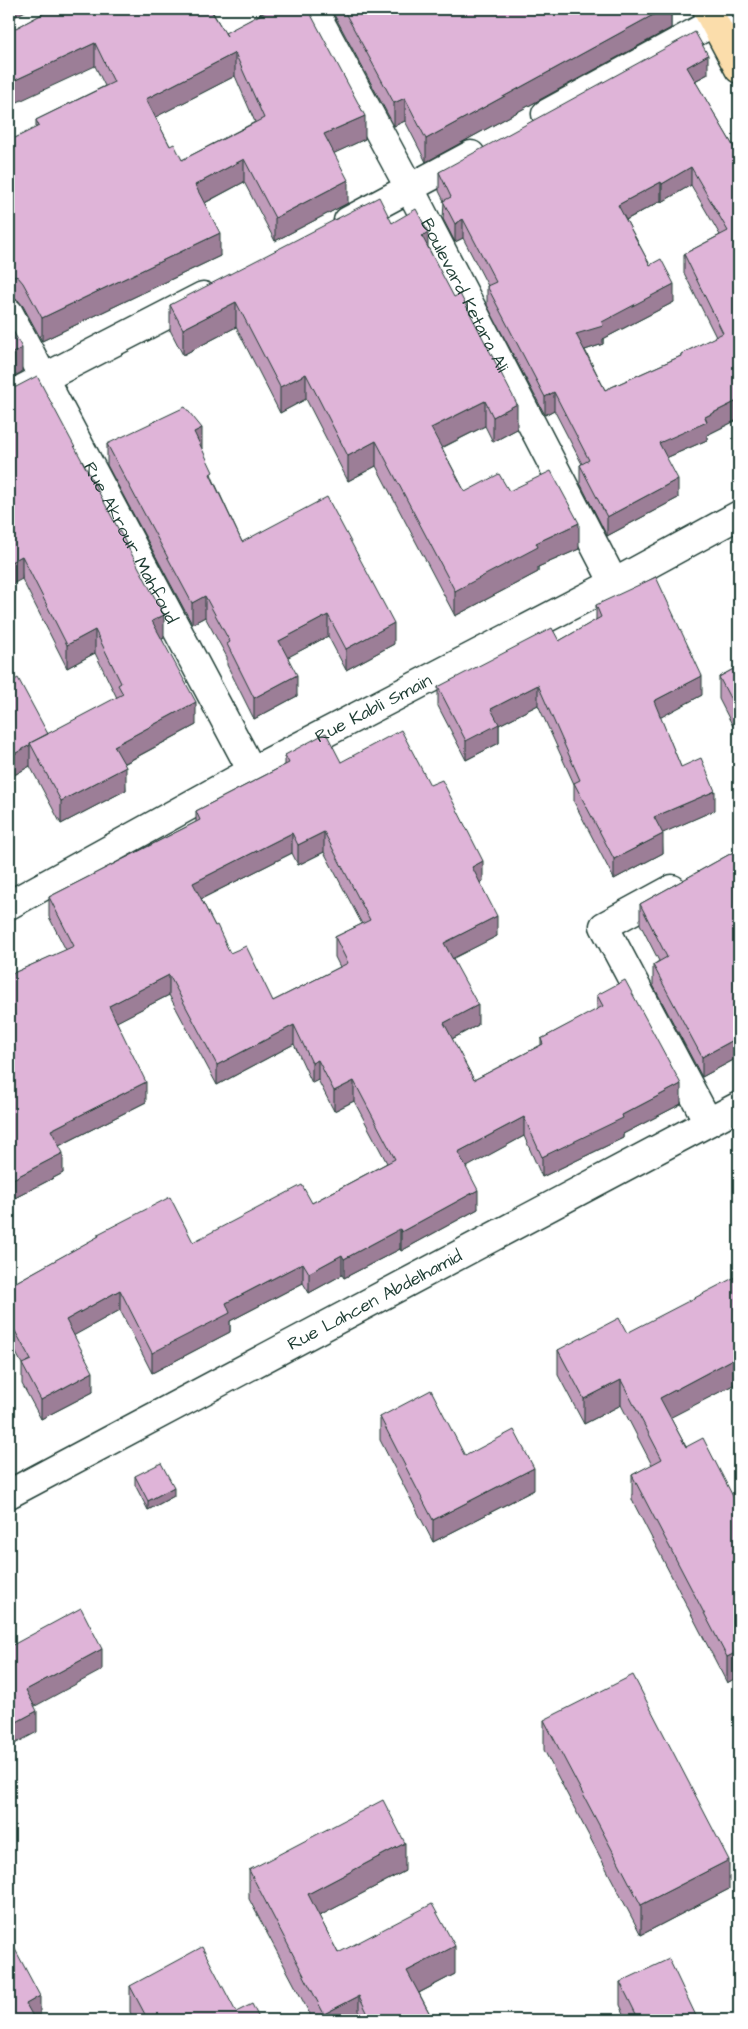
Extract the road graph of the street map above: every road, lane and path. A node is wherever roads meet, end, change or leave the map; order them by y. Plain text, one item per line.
1 (313, 9) edge
2 (738, 9) edge
3 (710, 15) edge
4 (739, 69) edge
5 (523, 127) edge
6 (497, 141) edge
7 (410, 189) junction
8 (323, 234) edge
9 (226, 284) edge
10 (9, 314) edge
11 (43, 378) junction
12 (9, 396) edge
13 (739, 515) edge
14 (614, 583) junction
15 (252, 771) junction
16 (696, 876) edge
17 (9, 905) edge
18 (739, 1106) edge
19 (708, 1122) junction
20 (9, 1494) edge

1 - 7 street, Boulevard Ketara Ali
2 - 3 street
3 - 4 main road
3 - 5 street
6 - 7 street
7 - 8 street
7 - 14 street, Boulevard Ketara Ali
9 - 11 street
10 - 11 street, Rue Akrour Mahfoud
11 - 12 street
11 - 15 street, Rue Akrour Mahfoud
13 - 14 street, Rue Kabli Smain
14 - 15 street, Rue Kabli Smain
15 - 17 street, Rue Kabli Smain
16 - 19 street
18 - 19 street, Rue Lahcen Abdelhamid
19 - 20 street, Rue Lahcen Abdelhamid

